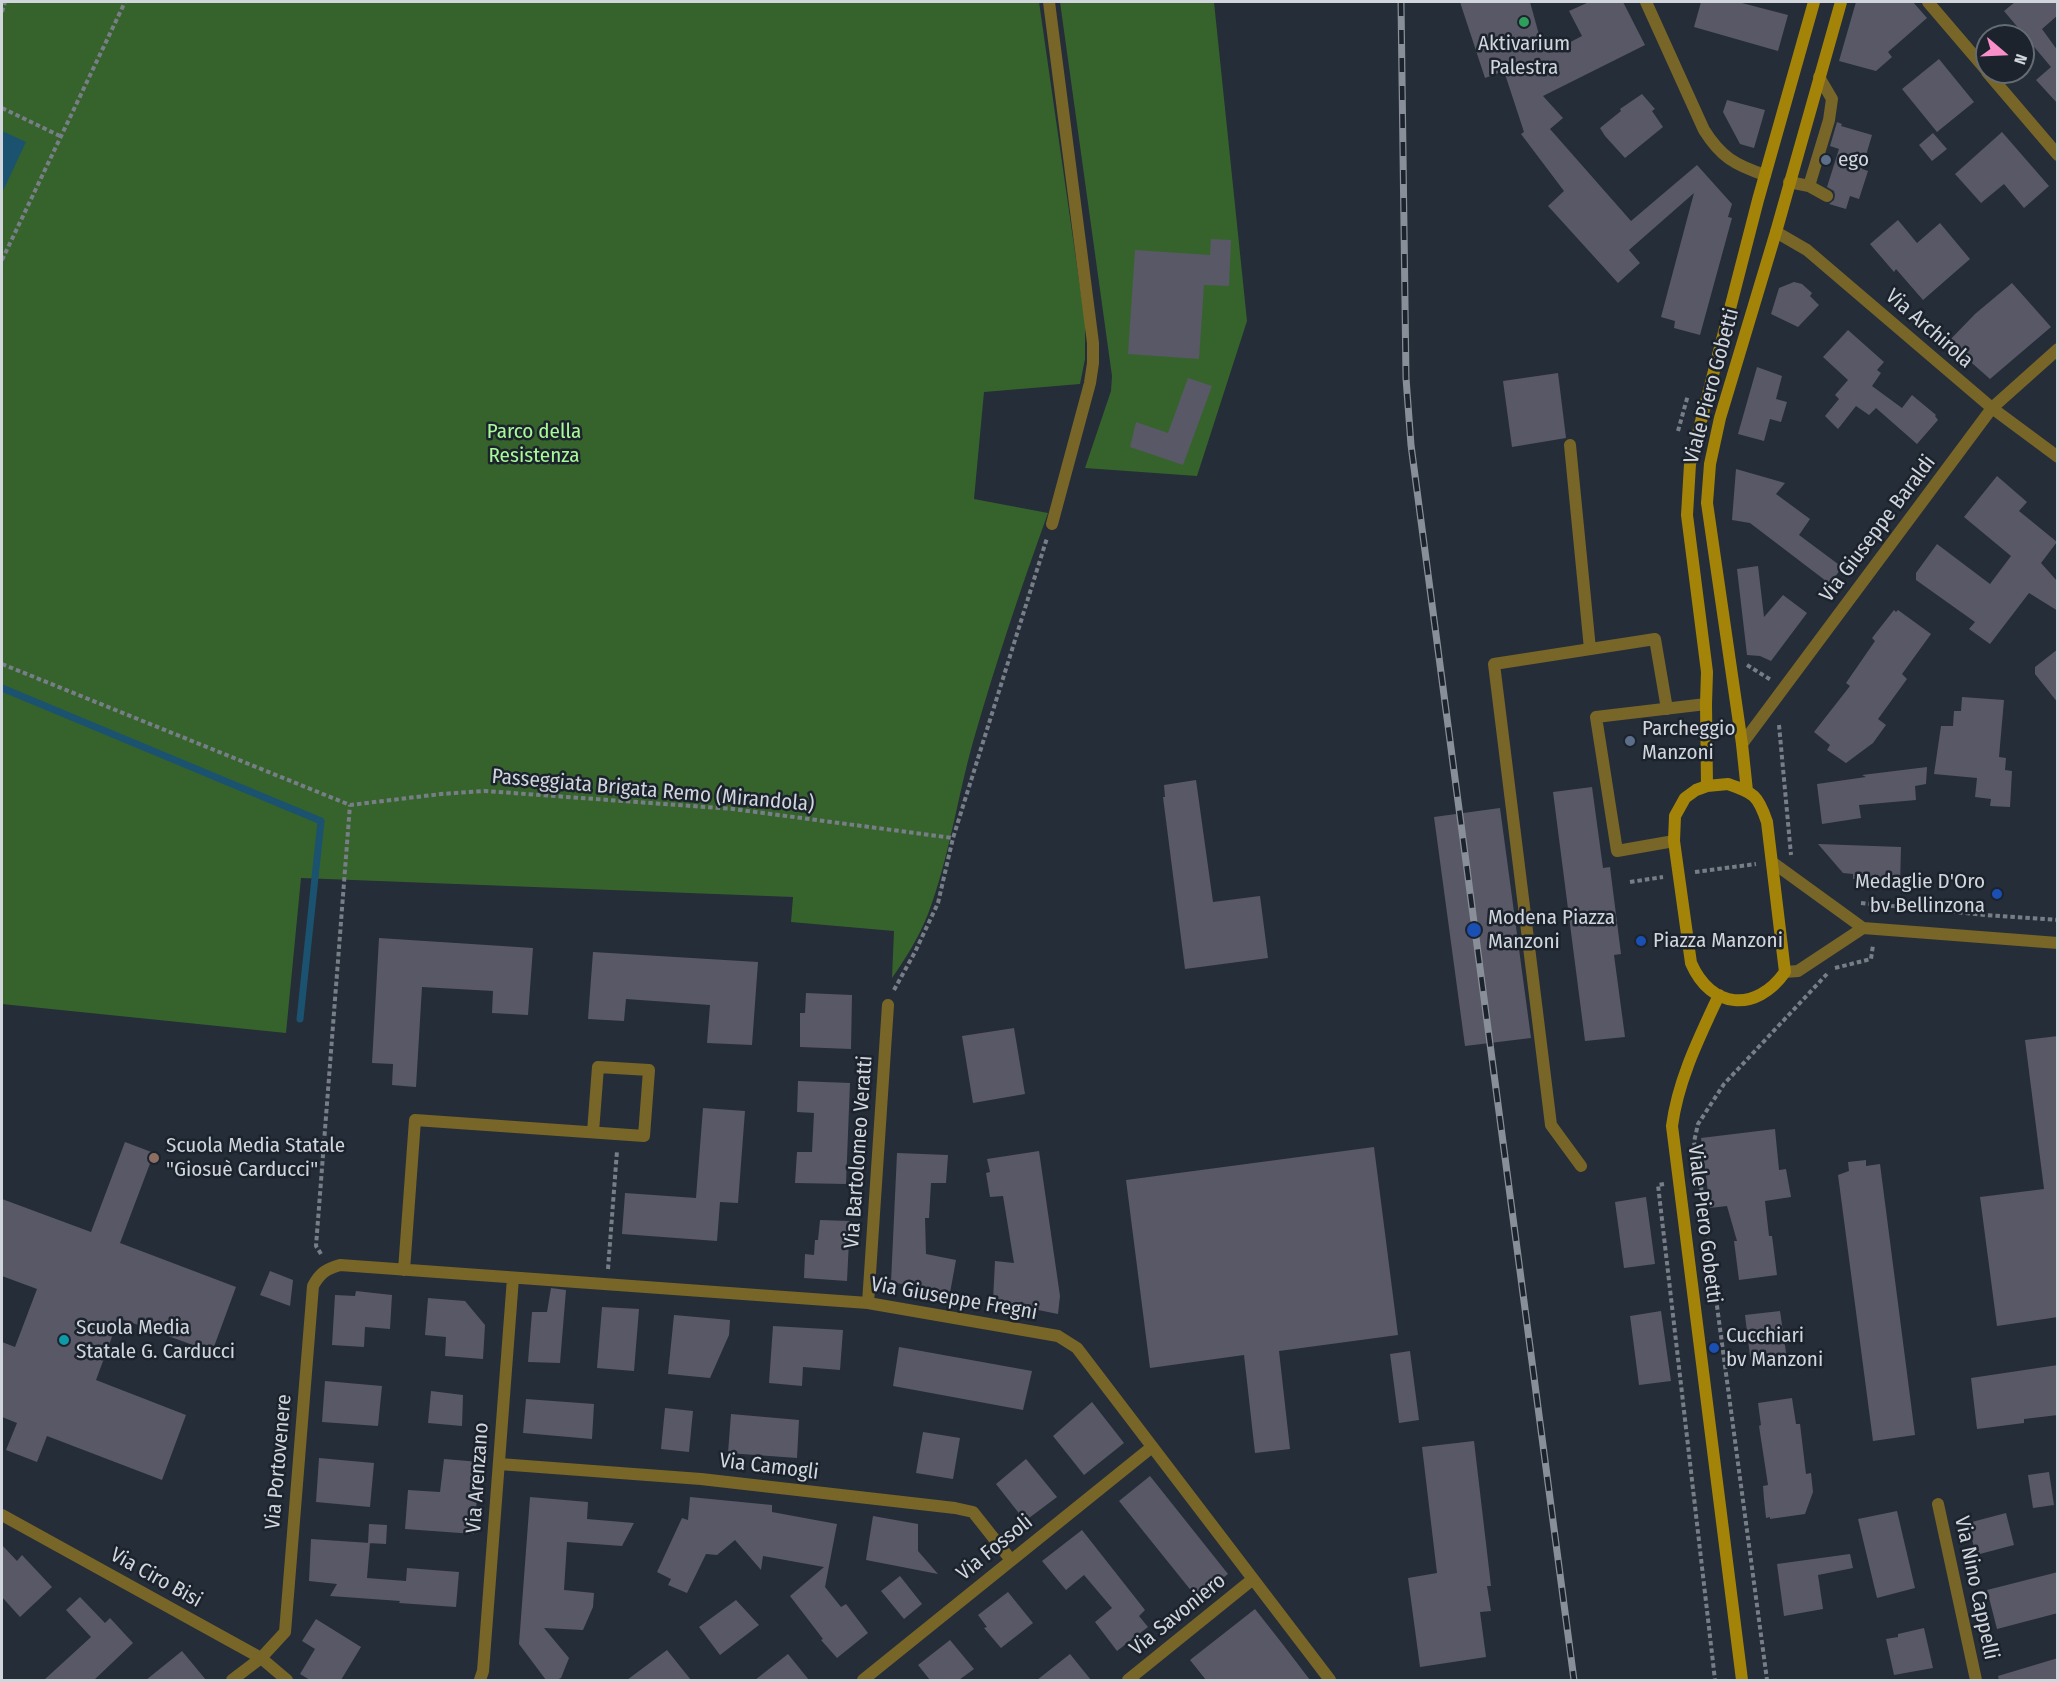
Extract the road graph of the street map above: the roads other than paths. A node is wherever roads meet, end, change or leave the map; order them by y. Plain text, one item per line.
1 (1049, 2) edge
2 (1646, 2) edge
3 (1814, 2) edge
4 (1841, 2) edge
5 (1928, 2) edge
6 (1975, 58) edge
7 (1819, 77) junction
8 (1997, 84) edge
9 (2058, 155) edge
10 (1765, 175) junction
11 (1789, 182) junction
12 (1809, 186) junction
13 (1827, 196) dead end
14 (1776, 232) junction
15 (2058, 349) edge
16 (1992, 408) junction
17 (1570, 445) dead end
18 (2058, 457) edge
19 (1052, 524) road end
20 (1590, 649) junction
21 (1706, 704) junction
22 (1667, 709) junction
23 (1742, 744) junction
24 (1707, 786) junction
25 (1747, 790) junction
26 (1674, 841) junction
27 (1772, 862) junction
28 (1869, 928) junction
29 (2058, 943) edge
30 (1785, 972) junction
31 (1719, 995) junction
32 (888, 1005) road end
33 (593, 1132) junction
34 (1581, 1166) dead end
35 (329, 1268) joint
36 (404, 1270) junction
37 (513, 1278) junction
38 (868, 1303) junction
39 (1152, 1447) junction
40 (499, 1464) junction
41 (1938, 1504) dead end
42 (2, 1515) edge
43 (1011, 1560) junction
44 (1253, 1579) junction
45 (261, 1658) junction
46 (485, 1677) edge
47 (232, 1680) edge
48 (287, 1680) edge
49 (863, 1680) edge
50 (1128, 1680) edge
51 (1330, 1680) edge
52 (1742, 1680) edge
53 (1976, 1680) edge

1 - 19 street
2 - 10 street
3 - 10 main road, Viale Piero Gobetti
4 - 7 main road, Viale Piero Gobetti
5 - 6 street
7 - 11 main road, Viale Piero Gobetti
7 - 12 street
8 - 9 street
10 - 21 main road, Viale Piero Gobetti
11 - 12 street
11 - 14 main road, Viale Piero Gobetti
12 - 13 street
14 - 16 street, Via Archirola
14 - 23 main road, Viale Piero Gobetti
15 - 16 street, Via Giuseppe Baraldi
16 - 18 street, Via Archirola
16 - 23 street, Via Giuseppe Baraldi
17 - 20 street
20 - 22 street
20 - 34 street
21 - 22 street
21 - 24 main road, Viale Piero Gobetti
22 - 26 street
23 - 25 main road, Viale Piero Gobetti
24 - 25 main road
24 - 26 main road
25 - 27 main road
26 - 31 main road
27 - 28 street
27 - 30 main road
28 - 29 street
28 - 30 street
30 - 31 main road
31 - 52 main road, Viale Piero Gobetti
32 - 38 street, Via Bartolomeo Veratti
33 - 33 street
33 - 36 street
35 - 36 street, Via Giuseppe Fregni
35 - 45 street, Via Portovenere
36 - 37 street, Via Giuseppe Fregni
37 - 38 street, Via Giuseppe Fregni
37 - 40 street, Via Arenzano
38 - 39 street, Via Giuseppe Fregni
39 - 43 street, Via Fossoli
39 - 44 street, Via Giuseppe Fregni
40 - 43 street, Via Camogli
40 - 46 street, Via Arenzano
41 - 53 street, Via Nino Cappelli
42 - 45 street, Via Ciro Bisi
43 - 49 street, Via Fossoli
44 - 50 street, Via Savoniero
44 - 51 street, Via Giuseppe Fregni
45 - 47 street, Via Portovenere
45 - 48 street, Via Ciro Bisi

